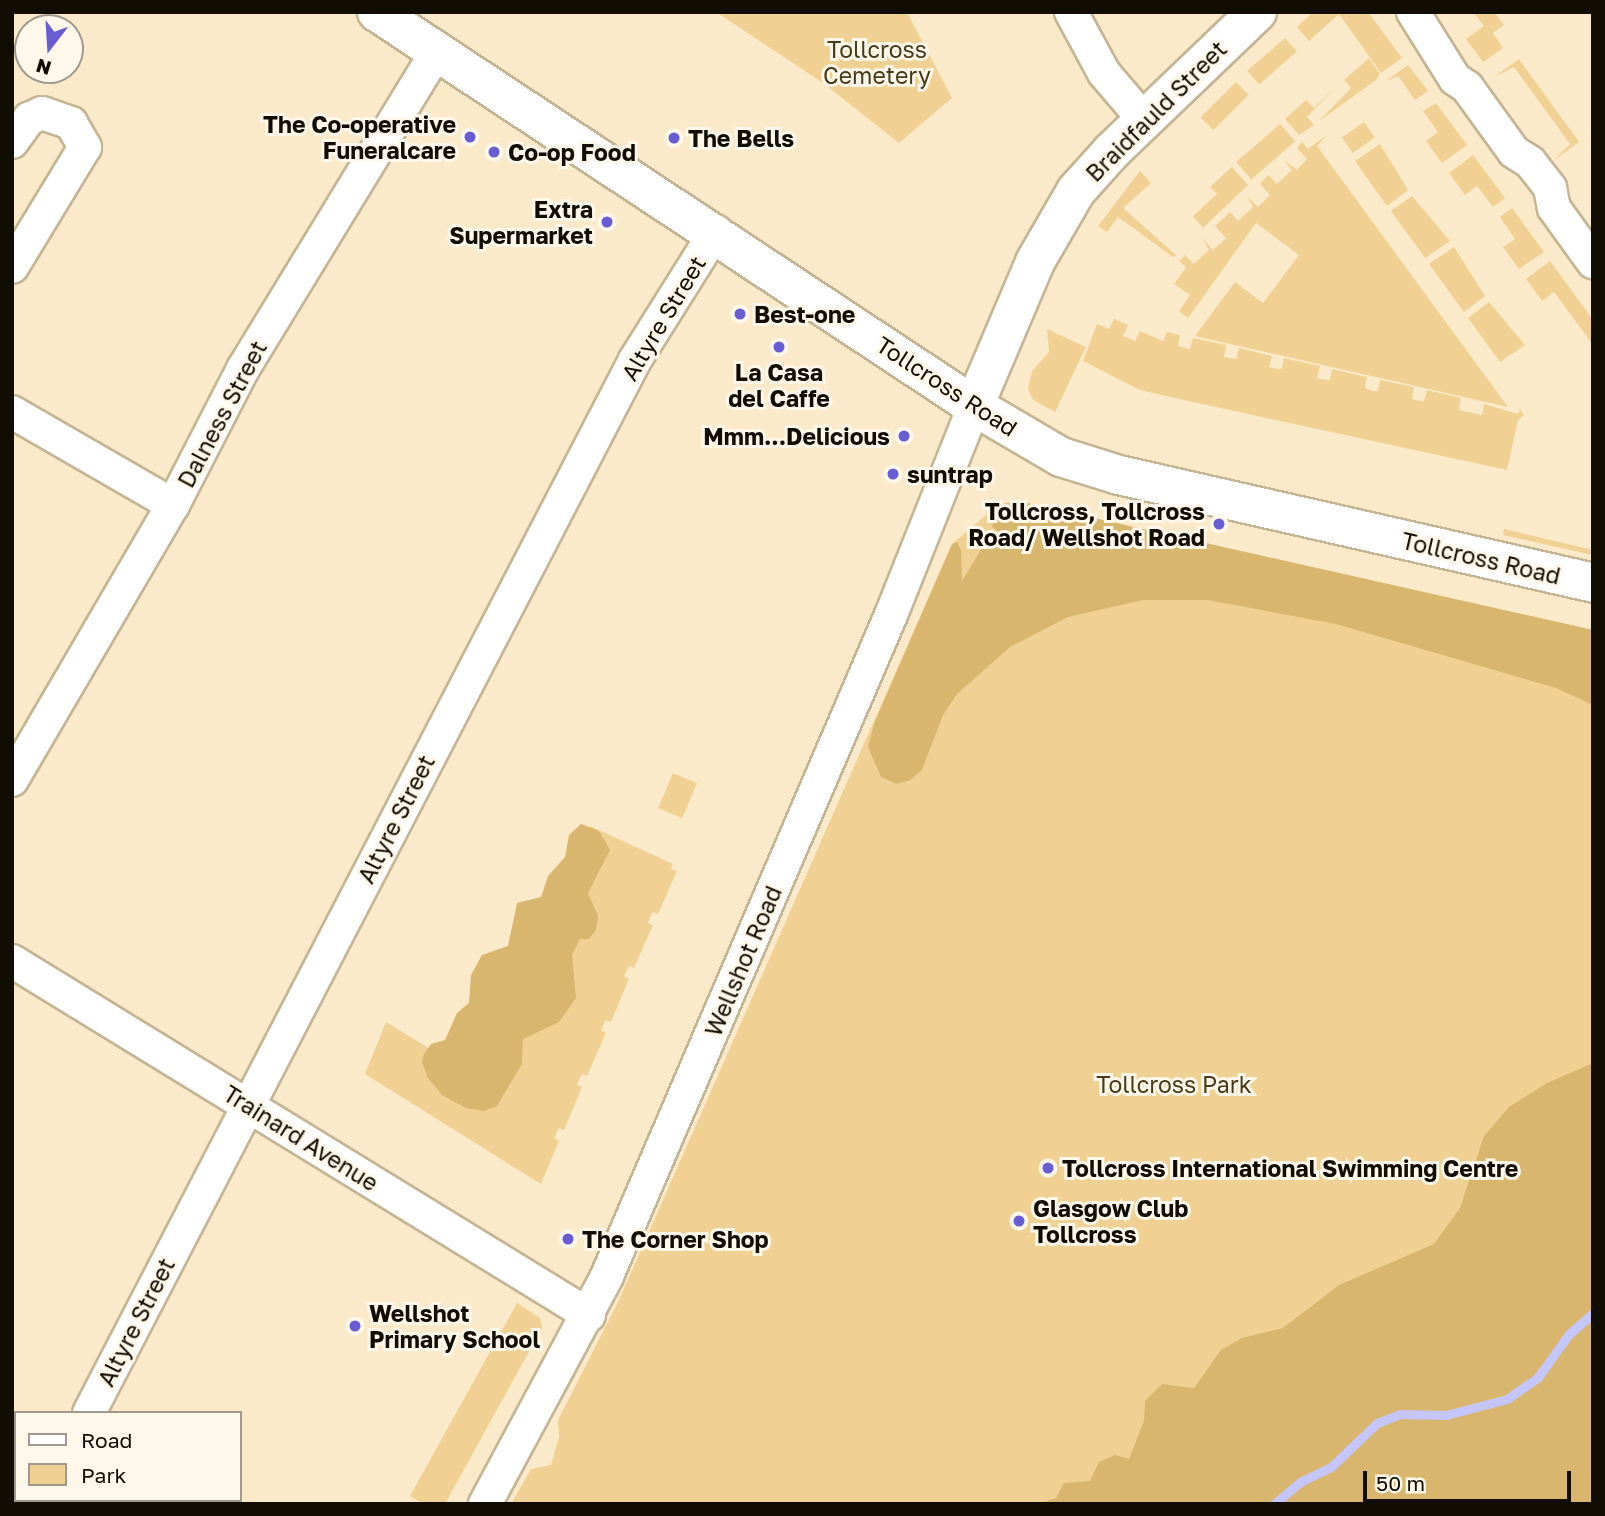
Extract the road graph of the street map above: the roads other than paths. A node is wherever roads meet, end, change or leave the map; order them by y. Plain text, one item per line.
1 (377, 12) edge
2 (1071, 12) edge
3 (1257, 12) edge
4 (1413, 12) edge
5 (437, 51) junction
6 (1144, 120) junction
7 (12, 142) edge
8 (22, 227) edge
9 (716, 231) junction
10 (1593, 262) edge
11 (12, 267) edge
12 (974, 406) junction
13 (12, 412) edge
14 (173, 505) junction
15 (1593, 583) edge
16 (12, 780) edge
17 (12, 961) edge
18 (247, 1106) junction
19 (589, 1315) junction
20 (90, 1411) edge
21 (485, 1504) edge

1 - 5 street, Tollcross Road
2 - 6 street
3 - 6 street, Braidfauld Street
4 - 10 street
5 - 9 street, Tollcross Road
5 - 14 street, Dalness Street
6 - 12 street, Braidfauld Street
7 - 8 street
8 - 11 street
9 - 12 street, Tollcross Road
9 - 18 street, Altyre Street
12 - 15 street, Tollcross Road
12 - 19 street, Wellshot Road
13 - 14 street
14 - 16 street, Dalness Street
17 - 18 street, Trainard Avenue
18 - 19 street, Trainard Avenue
18 - 20 street, Altyre Street
19 - 21 street, Wellshot Road

